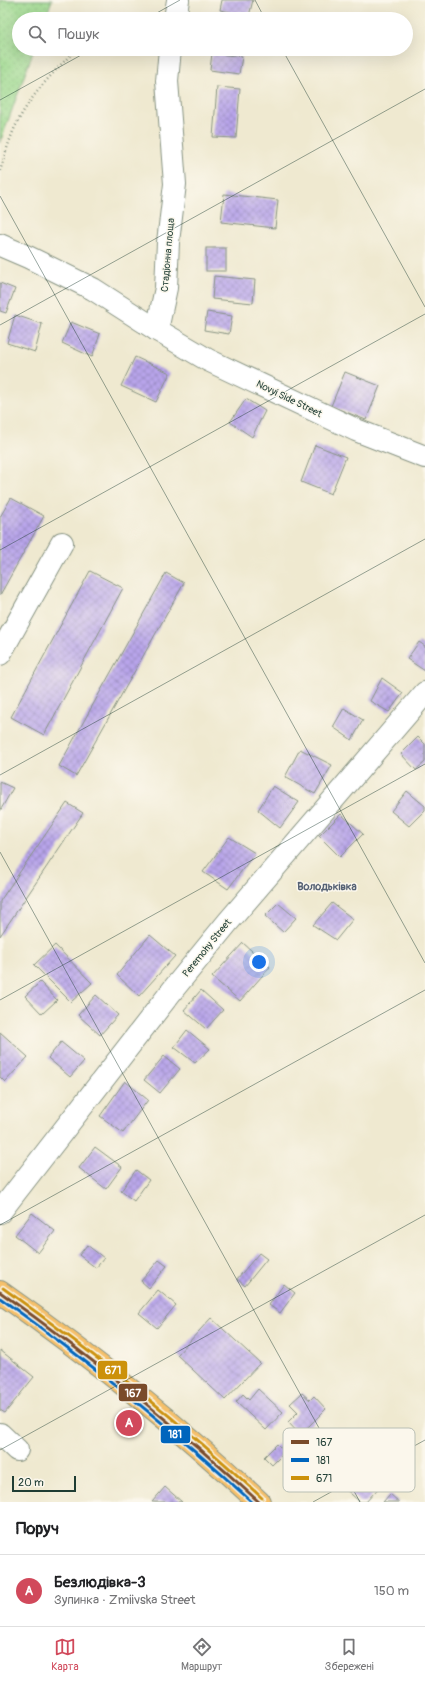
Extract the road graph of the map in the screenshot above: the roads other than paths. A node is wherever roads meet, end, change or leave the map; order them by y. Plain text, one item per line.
1 (178, 0) edge
2 (176, 12) edge
3 (169, 56) edge
4 (0, 245) edge
5 (157, 330) junction
6 (425, 457) edge
7 (62, 543) dead end
8 (0, 654) edge
9 (425, 693) edge
10 (0, 1212) edge
11 (0, 1292) edge
12 (0, 1434) edge
13 (17, 1450) dead end
14 (259, 1502) edge

1 - 2 street
3 - 5 street, Стадіонна площа
4 - 5 street
5 - 6 street, Novyi Side Street
7 - 8 street
9 - 10 street, Peremohy Street
11 - 14 main road
12 - 13 street

